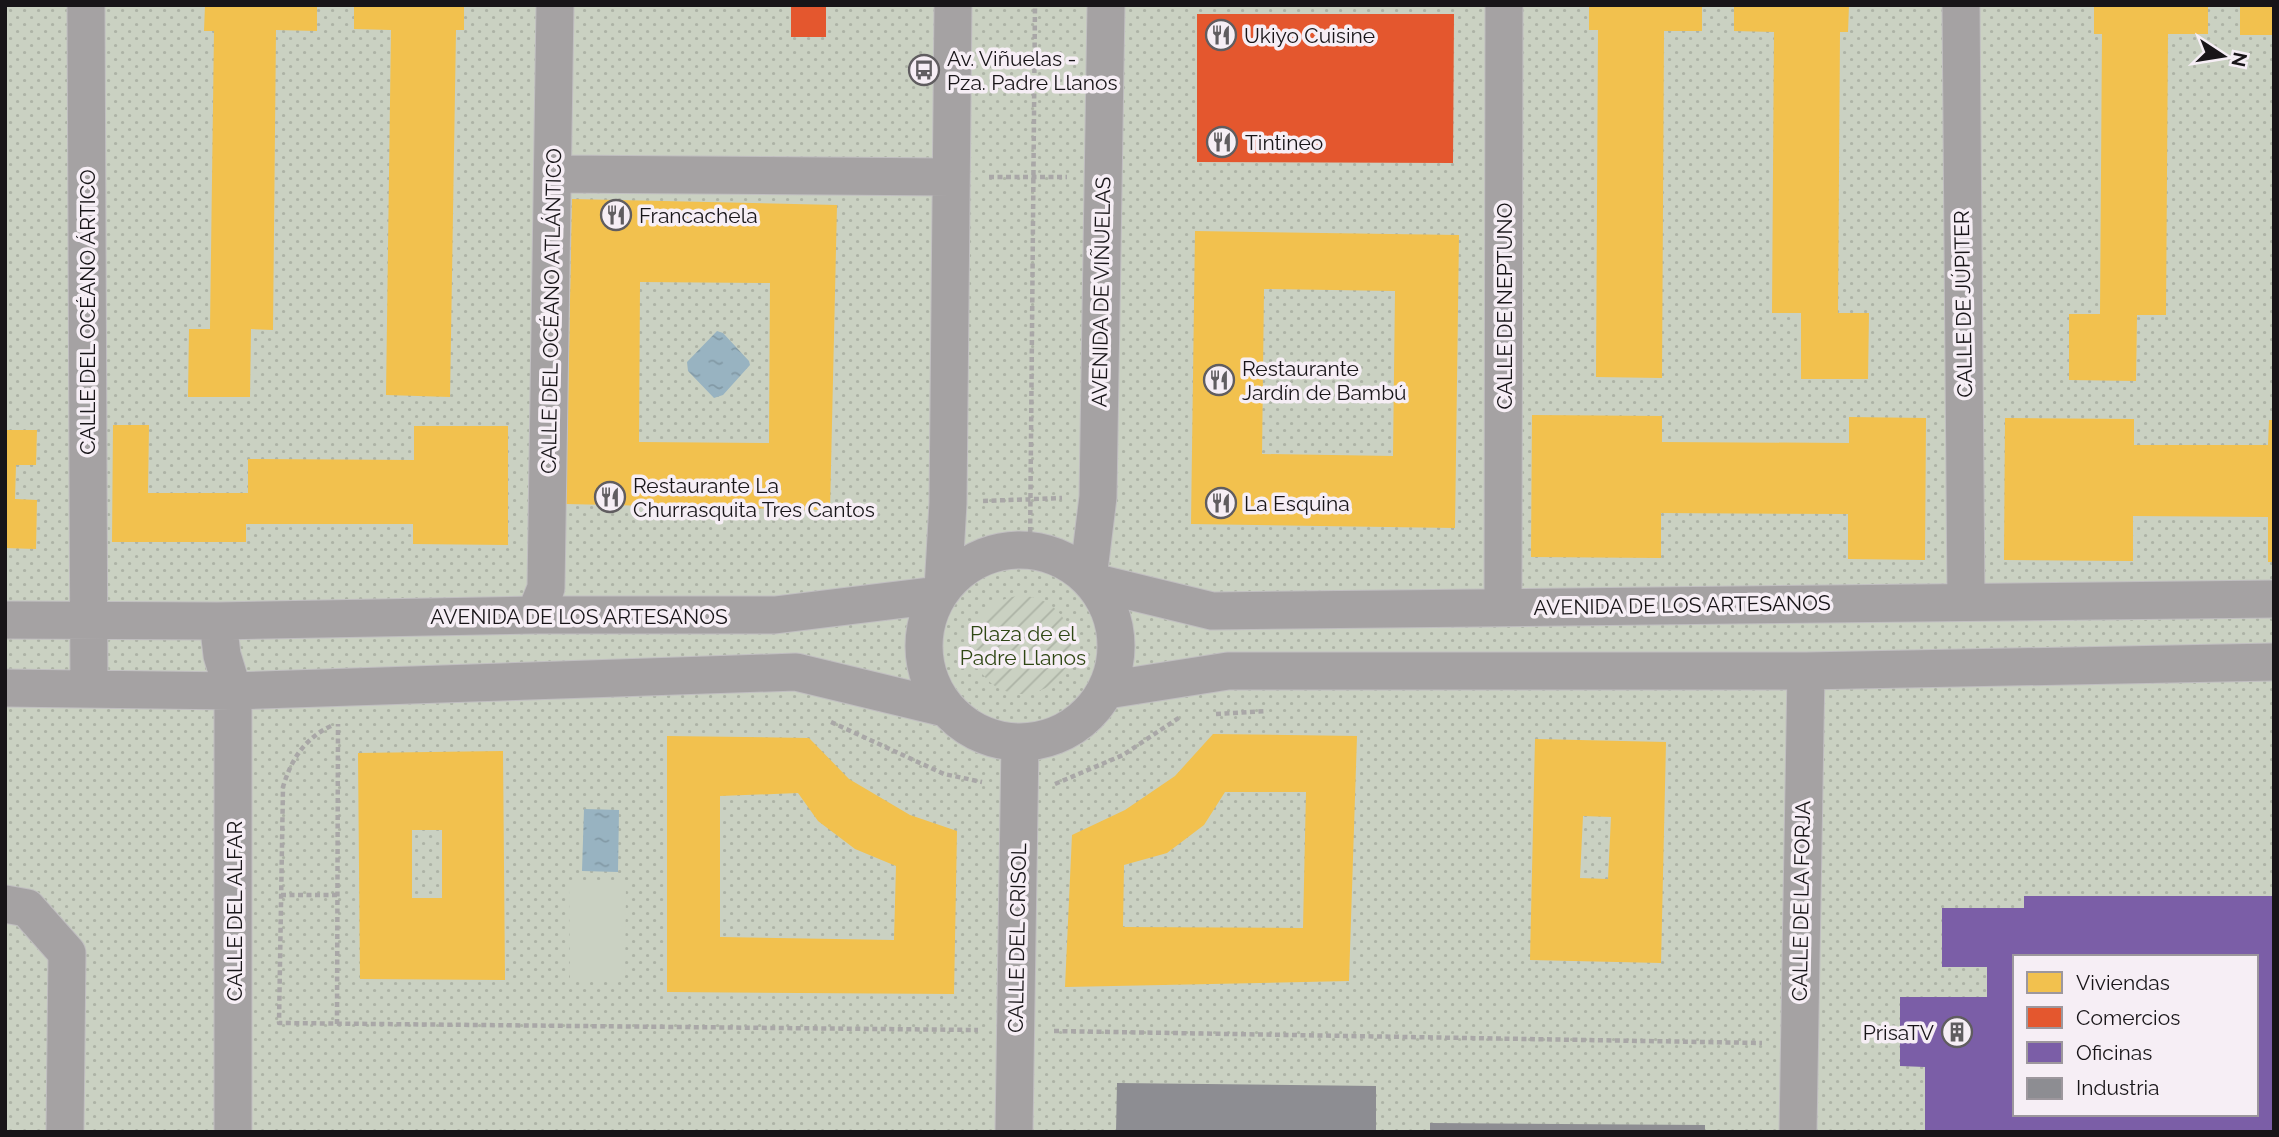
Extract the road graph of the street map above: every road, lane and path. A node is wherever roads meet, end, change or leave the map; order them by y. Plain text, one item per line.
1 (86, 5) edge
2 (555, 5) edge
3 (953, 5) edge
4 (1035, 5) edge
5 (1106, 5) edge
6 (1504, 5) edge
7 (1961, 5) edge
8 (552, 174) junction
9 (951, 177) junction
10 (1033, 177) junction
11 (1103, 177) junction
12 (1098, 497) junction
13 (1031, 499) junction
14 (948, 503) junction
15 (1030, 549) junction
16 (1091, 580) junction
17 (941, 592) junction
18 (2274, 599) edge
19 (1966, 602) junction
20 (1503, 607) junction
21 (535, 615) junction
22 (89, 619) junction
23 (5, 620) edge
24 (218, 621) junction
25 (2274, 662) edge
26 (1806, 671) junction
27 (5, 688) edge
28 (89, 688) junction
29 (1107, 690) junction
30 (233, 691) junction
31 (945, 708) junction
32 (348, 719) dead end
33 (338, 723) junction
34 (1020, 743) junction
35 (281, 895) junction
36 (337, 895) junction
37 (5, 904) edge
38 (279, 1023) dead end
39 (337, 1024) dead end
40 (65, 1132) edge
41 (233, 1132) edge
42 (1014, 1132) edge
43 (1798, 1132) edge

1 - 22 street, CALLE DEL OCÉANO ÁRTICO
2 - 8 street, CALLE DEL OCÉANO ATLÁNTICO
3 - 9 street
4 - 10 path
5 - 11 street, AVENIDA DE VIÑUELAS
6 - 20 street, CALLE DE NEPTUNO
7 - 19 street, CALLE DE JÚPITER
8 - 9 street
8 - 21 street, CALLE DEL OCÉANO ATLÁNTICO
9 - 10 path
9 - 14 street
10 - 11 path
10 - 13 path
11 - 12 street, AVENIDA DE VIÑUELAS
12 - 13 path
12 - 16 street, AVENIDA DE VIÑUELAS
13 - 14 path
13 - 15 path
14 - 17 street
15 - 16 street
15 - 17 street
16 - 20 street, AVENIDA DE LOS ARTESANOS
16 - 29 street
17 - 21 street, AVENIDA DE LOS ARTESANOS
17 - 31 street
18 - 19 street, AVENIDA DE LOS ARTESANOS
19 - 20 street, AVENIDA DE LOS ARTESANOS
21 - 24 street, AVENIDA DE LOS ARTESANOS
22 - 23 street, AVENIDA DE LOS ARTESANOS
22 - 24 street, AVENIDA DE LOS ARTESANOS
22 - 28 street
24 - 30 street
25 - 26 street
26 - 29 street
26 - 43 street, CALLE DE LA FORJA
27 - 28 street
28 - 30 street
29 - 34 street
30 - 31 street
30 - 41 street, CALLE DEL ALFAR
31 - 34 street
32 - 33 path
33 - 35 path
33 - 36 path
34 - 42 street, CALLE DEL CRISOL
35 - 36 path
35 - 38 path
36 - 39 path
37 - 40 street

